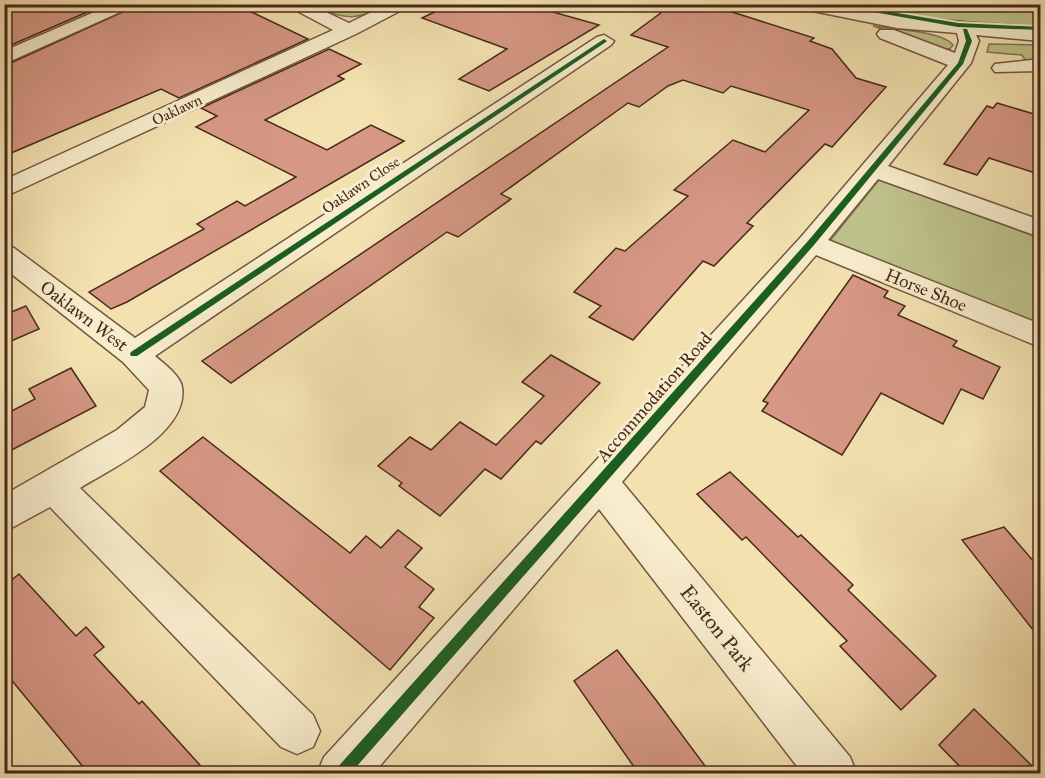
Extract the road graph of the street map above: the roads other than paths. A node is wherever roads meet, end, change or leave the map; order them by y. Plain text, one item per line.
1 (129, 4) edge
2 (293, 4) edge
3 (404, 4) edge
4 (803, 4) edge
5 (869, 27) dead end
6 (349, 30) junction
7 (966, 30) junction
8 (1041, 35) edge
9 (604, 41) dead end
10 (4, 58) edge
11 (961, 63) junction
12 (1041, 65) edge
13 (1002, 68) dead end
14 (873, 169) junction
15 (4, 190) edge
16 (1041, 229) edge
17 (811, 243) junction
18 (8, 263) edge
19 (1041, 336) edge
20 (134, 354) junction
21 (600, 483) junction
22 (55, 487) junction
23 (4, 515) edge
24 (297, 730) dead end
25 (340, 774) edge
26 (833, 774) edge

1 - 10 street
2 - 6 street
3 - 6 street, Oaklawn
4 - 7 street
5 - 11 street
6 - 15 street, Oaklawn
7 - 8 street
7 - 11 street, Accommodation Road
9 - 20 street, Oaklawn Close
11 - 14 street, Accommodation Road
12 - 13 street
14 - 16 street
14 - 17 street, Accommodation Road
17 - 19 street, Horse Shoe
17 - 21 street, Accommodation Road
18 - 20 street, Oaklawn West
20 - 22 street, Oaklawn West
21 - 25 street, Accommodation Road
21 - 26 street, Easton Park
22 - 23 street, Oaklawn West
22 - 24 street

